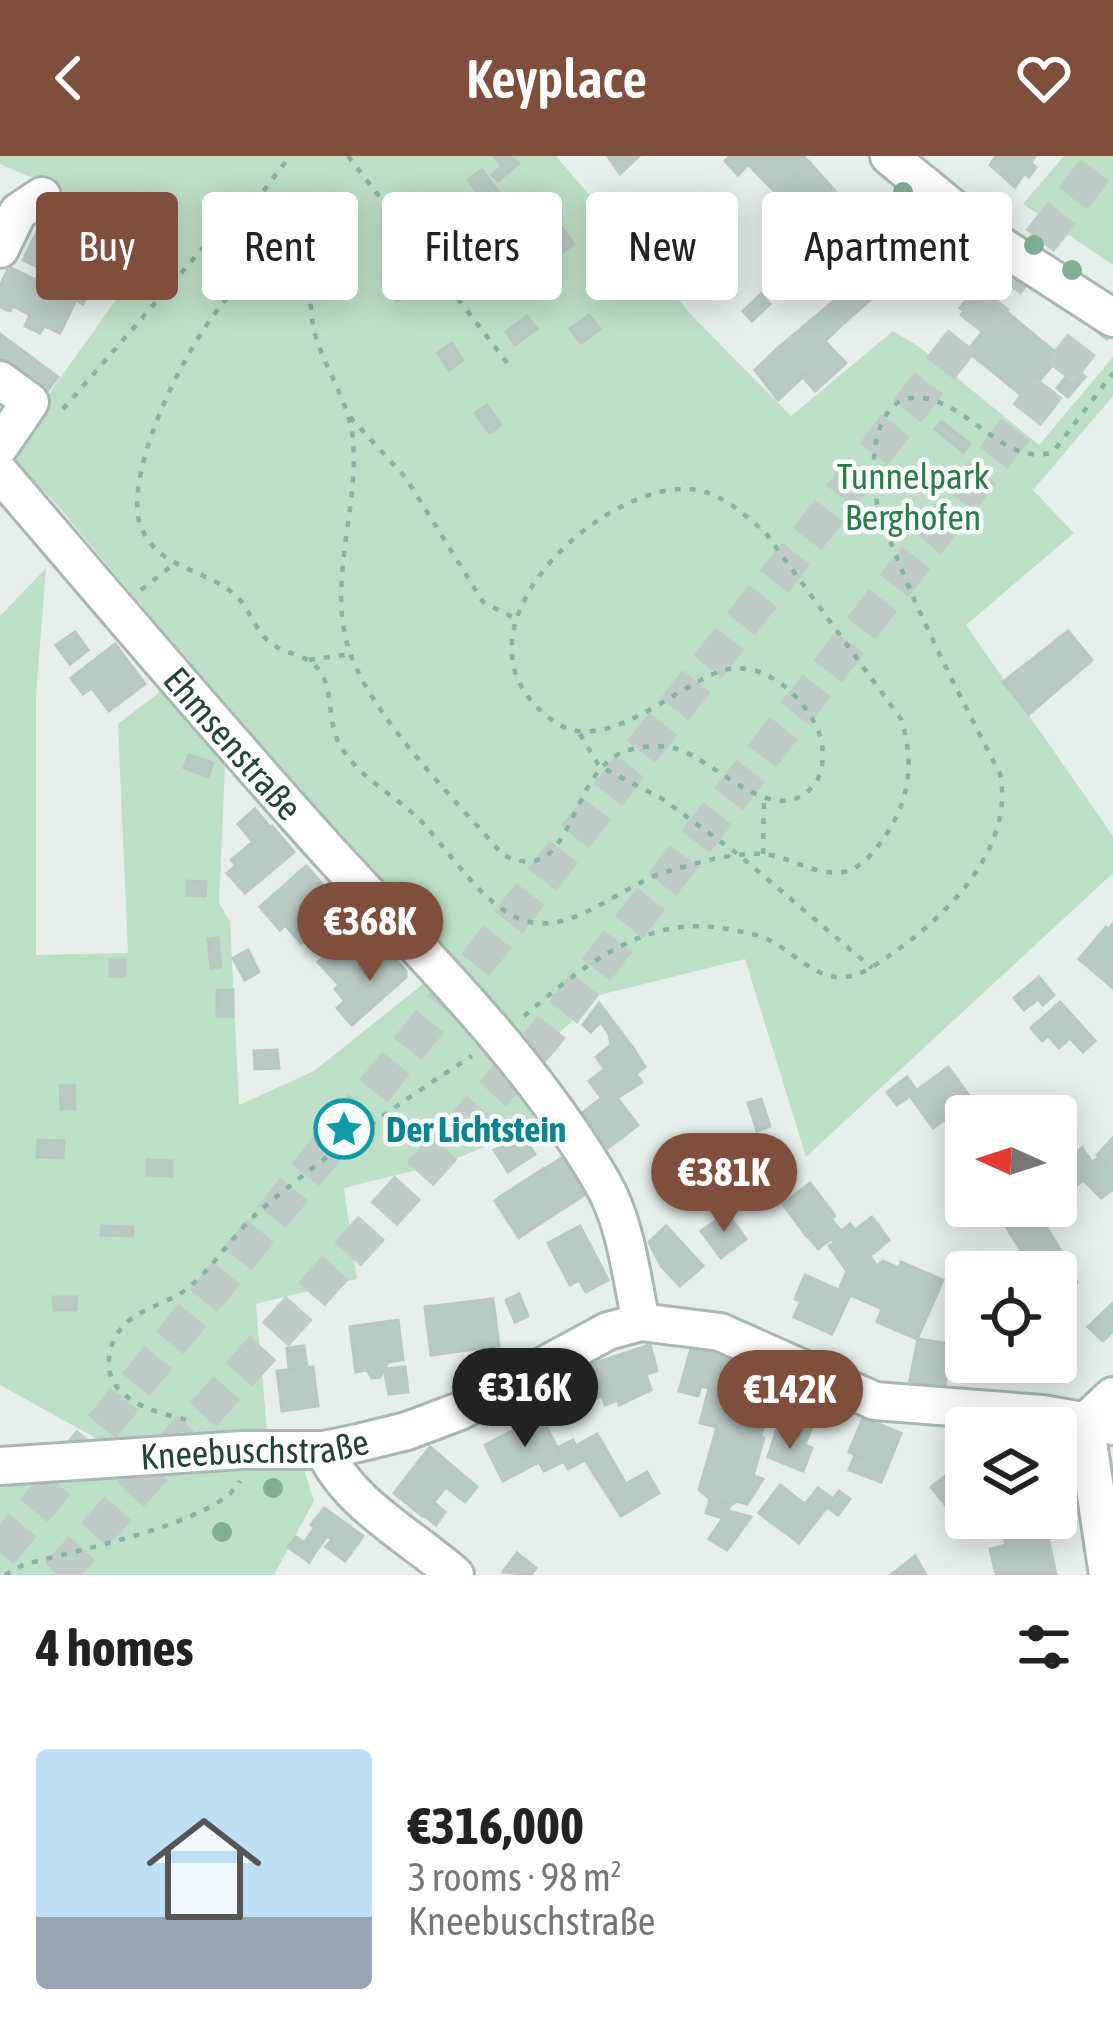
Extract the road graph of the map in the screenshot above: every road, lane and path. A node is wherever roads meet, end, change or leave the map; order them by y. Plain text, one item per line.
1 (290, 156) edge
2 (348, 156) edge
3 (889, 156) edge
4 (263, 192) edge
5 (36, 200) edge
6 (0, 249) edge
7 (202, 249) edge
8 (226, 300) edge
9 (312, 300) edge
10 (1113, 318) edge
11 (512, 369) dead end
12 (1113, 373) edge
13 (0, 380) edge
14 (59, 413) dead end
15 (350, 417) junction
16 (0, 446) edge
17 (0, 473) edge
18 (174, 564) junction
19 (114, 605) junction
20 (514, 618) junction
21 (351, 654) junction
22 (307, 660) junction
23 (578, 731) junction
24 (599, 766) junction
25 (764, 797) junction
26 (764, 854) junction
27 (739, 855) junction
28 (872, 968) junction
29 (498, 1038) junction
30 (328, 1112) dead end
31 (358, 1136) junction
32 (641, 1322) junction
33 (1113, 1396) edge
34 (190, 1421) dead end
35 (1099, 1424) edge
36 (242, 1450) junction
37 (324, 1450) junction
38 (0, 1466) edge
39 (5, 1575) edge
40 (454, 1575) edge
41 (1108, 1575) edge

1 - 4 path
2 - 11 path
3 - 10 street
5 - 6 street
7 - 14 path
8 - 18 path
9 - 15 path
12 - 28 path
13 - 16 street
15 - 20 path
15 - 21 path
17 - 19 street, Ehmsenstraße
18 - 19 path
18 - 22 path
19 - 29 street, Ehmsenstraße
20 - 23 path
20 - 26 path
21 - 22 path
21 - 24 path
22 - 27 path
23 - 24 path
23 - 25 path
24 - 25 path
24 - 27 path
25 - 26 path
26 - 27 path
27 - 28 path
28 - 29 path
29 - 31 path
29 - 32 street, Ehmsenstraße
30 - 31 path
31 - 34 path
32 - 35 street, Kneebuschstraße
32 - 37 street, Kneebuschstraße
33 - 35 street
35 - 41 street
36 - 37 street, Kneebuschstraße
36 - 38 street, Kneebuschstraße
36 - 39 path
37 - 40 street

